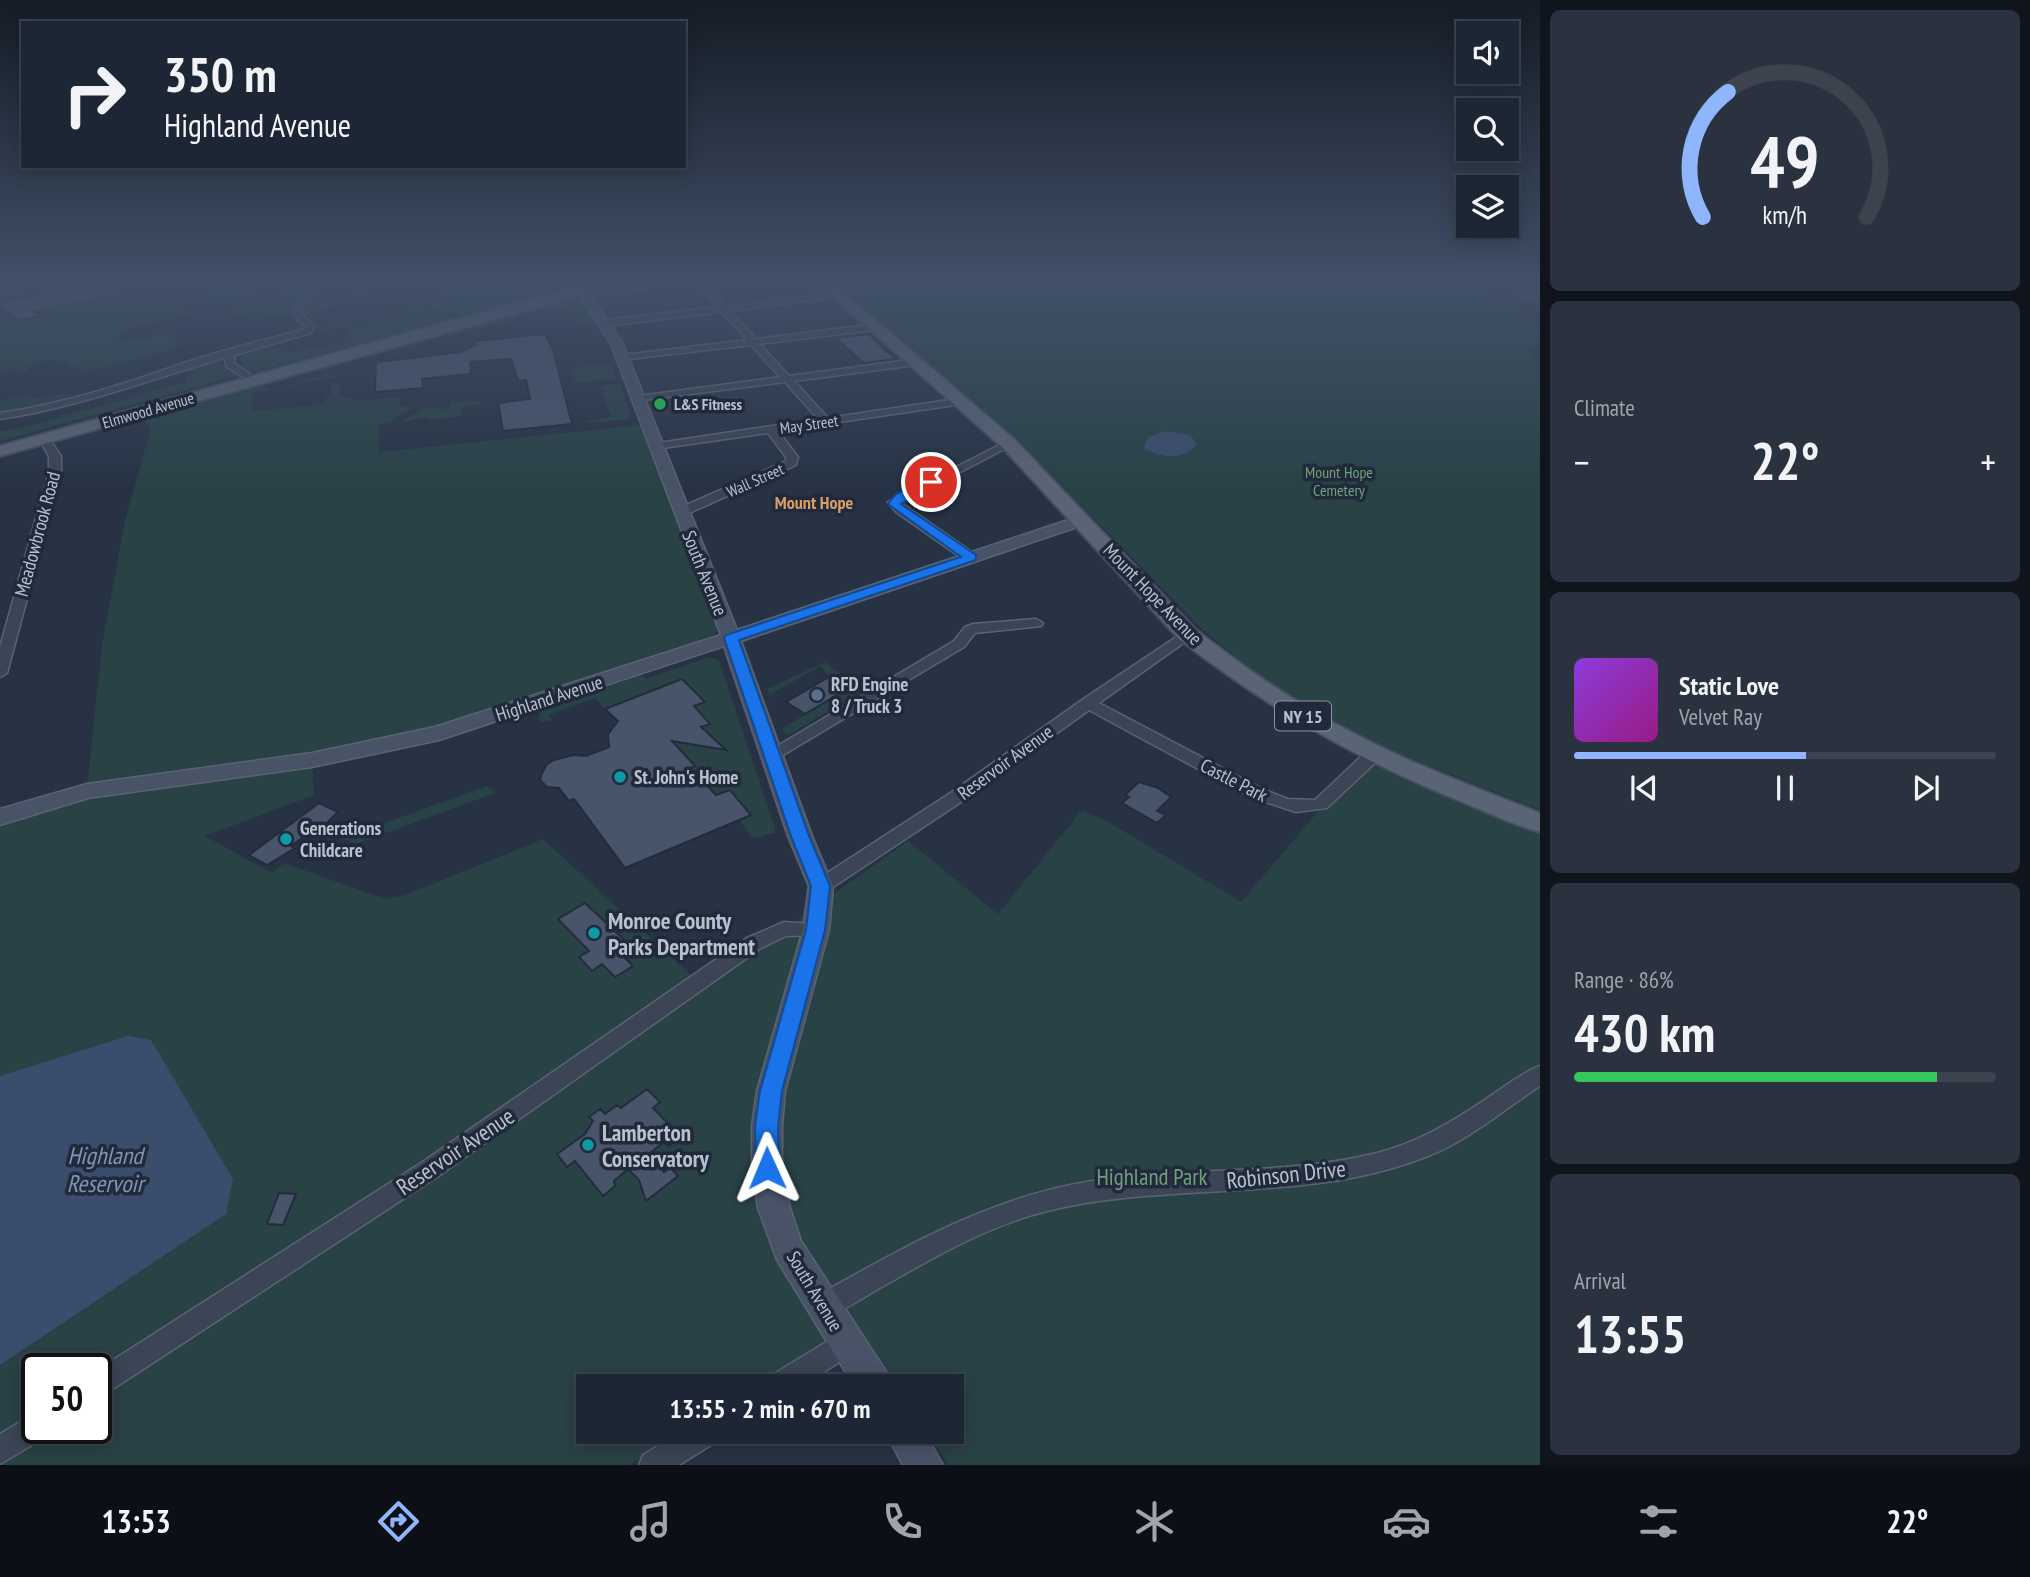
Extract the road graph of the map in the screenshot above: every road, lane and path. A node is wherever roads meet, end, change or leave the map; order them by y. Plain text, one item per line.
1 (246, 349) edge
2 (357, 349) edge
3 (618, 349) edge
4 (693, 349) edge
5 (760, 349) edge
6 (901, 349) edge
7 (230, 354) junction
8 (623, 358) junction
9 (916, 362) junction
10 (251, 379) junction
11 (787, 380) junction
12 (639, 399) junction
13 (962, 401) junction
14 (0, 416) edge
15 (825, 421) junction
16 (771, 429) junction
17 (44, 439) junction
18 (1009, 444) junction
19 (0, 445) edge
20 (656, 446) junction
21 (0, 451) edge
22 (681, 512) junction
23 (1083, 520) junction
24 (971, 558) junction
25 (1036, 623) dead end
26 (6, 626) edge
27 (1187, 634) junction
28 (731, 638) junction
29 (0, 673) edge
30 (1087, 703) junction
31 (772, 754) junction
32 (1374, 754) junction
33 (0, 817) edge
34 (1540, 823) edge
35 (821, 886) junction
36 (816, 930) junction
37 (1540, 1075) edge
38 (824, 1306) junction
39 (846, 1343) junction
40 (797, 1374) edge
41 (866, 1374) edge
42 (112, 1377) edge
43 (21, 1436) edge
44 (687, 1444) edge
45 (911, 1444) edge
46 (0, 1450) edge
47 (653, 1465) edge
48 (924, 1465) edge

1 - 7 street
2 - 10 main road, Elmwood Avenue
3 - 8 main road, South Avenue
4 - 8 street
5 - 11 street
6 - 9 main road, Mount Hope Avenue / NY 15
7 - 10 street
7 - 14 street
8 - 12 main road, South Avenue
9 - 11 street
9 - 13 main road, Mount Hope Avenue / NY 15
10 - 17 main road, Elmwood Avenue
10 - 19 main road, Elmwood Avenue
11 - 12 street
11 - 15 street
12 - 20 main road, South Avenue
13 - 15 street, May Street
13 - 18 main road, Mount Hope Avenue / NY 15
15 - 16 street, May Street
16 - 20 street, May Street
16 - 22 street, Wall Street
17 - 21 main road, Elmwood Avenue
17 - 26 street, Meadowbrook Road
18 - 23 main road, Mount Hope Avenue / NY 15
18 - 24 street
20 - 22 main road, South Avenue
22 - 28 main road, South Avenue
23 - 24 main road, Highland Avenue
23 - 27 main road, Mount Hope Avenue / NY 15
24 - 28 main road, Highland Avenue
25 - 31 street
26 - 29 street, Meadowbrook Road
27 - 30 street, Reservoir Avenue
27 - 32 main road, Mount Hope Avenue / NY 15
28 - 31 main road, South Avenue
28 - 33 main road, Highland Avenue
30 - 32 street, Castle Park
30 - 35 street, Reservoir Avenue
31 - 35 main road, South Avenue
32 - 34 main road, Mount Hope Avenue / NY 15
35 - 36 main road, South Avenue
36 - 38 main road, South Avenue
36 - 42 street, Reservoir Avenue
37 - 38 street, Robinson Drive
38 - 39 main road, South Avenue
39 - 40 street
39 - 41 main road, South Avenue
43 - 46 street
44 - 47 street
45 - 48 main road

